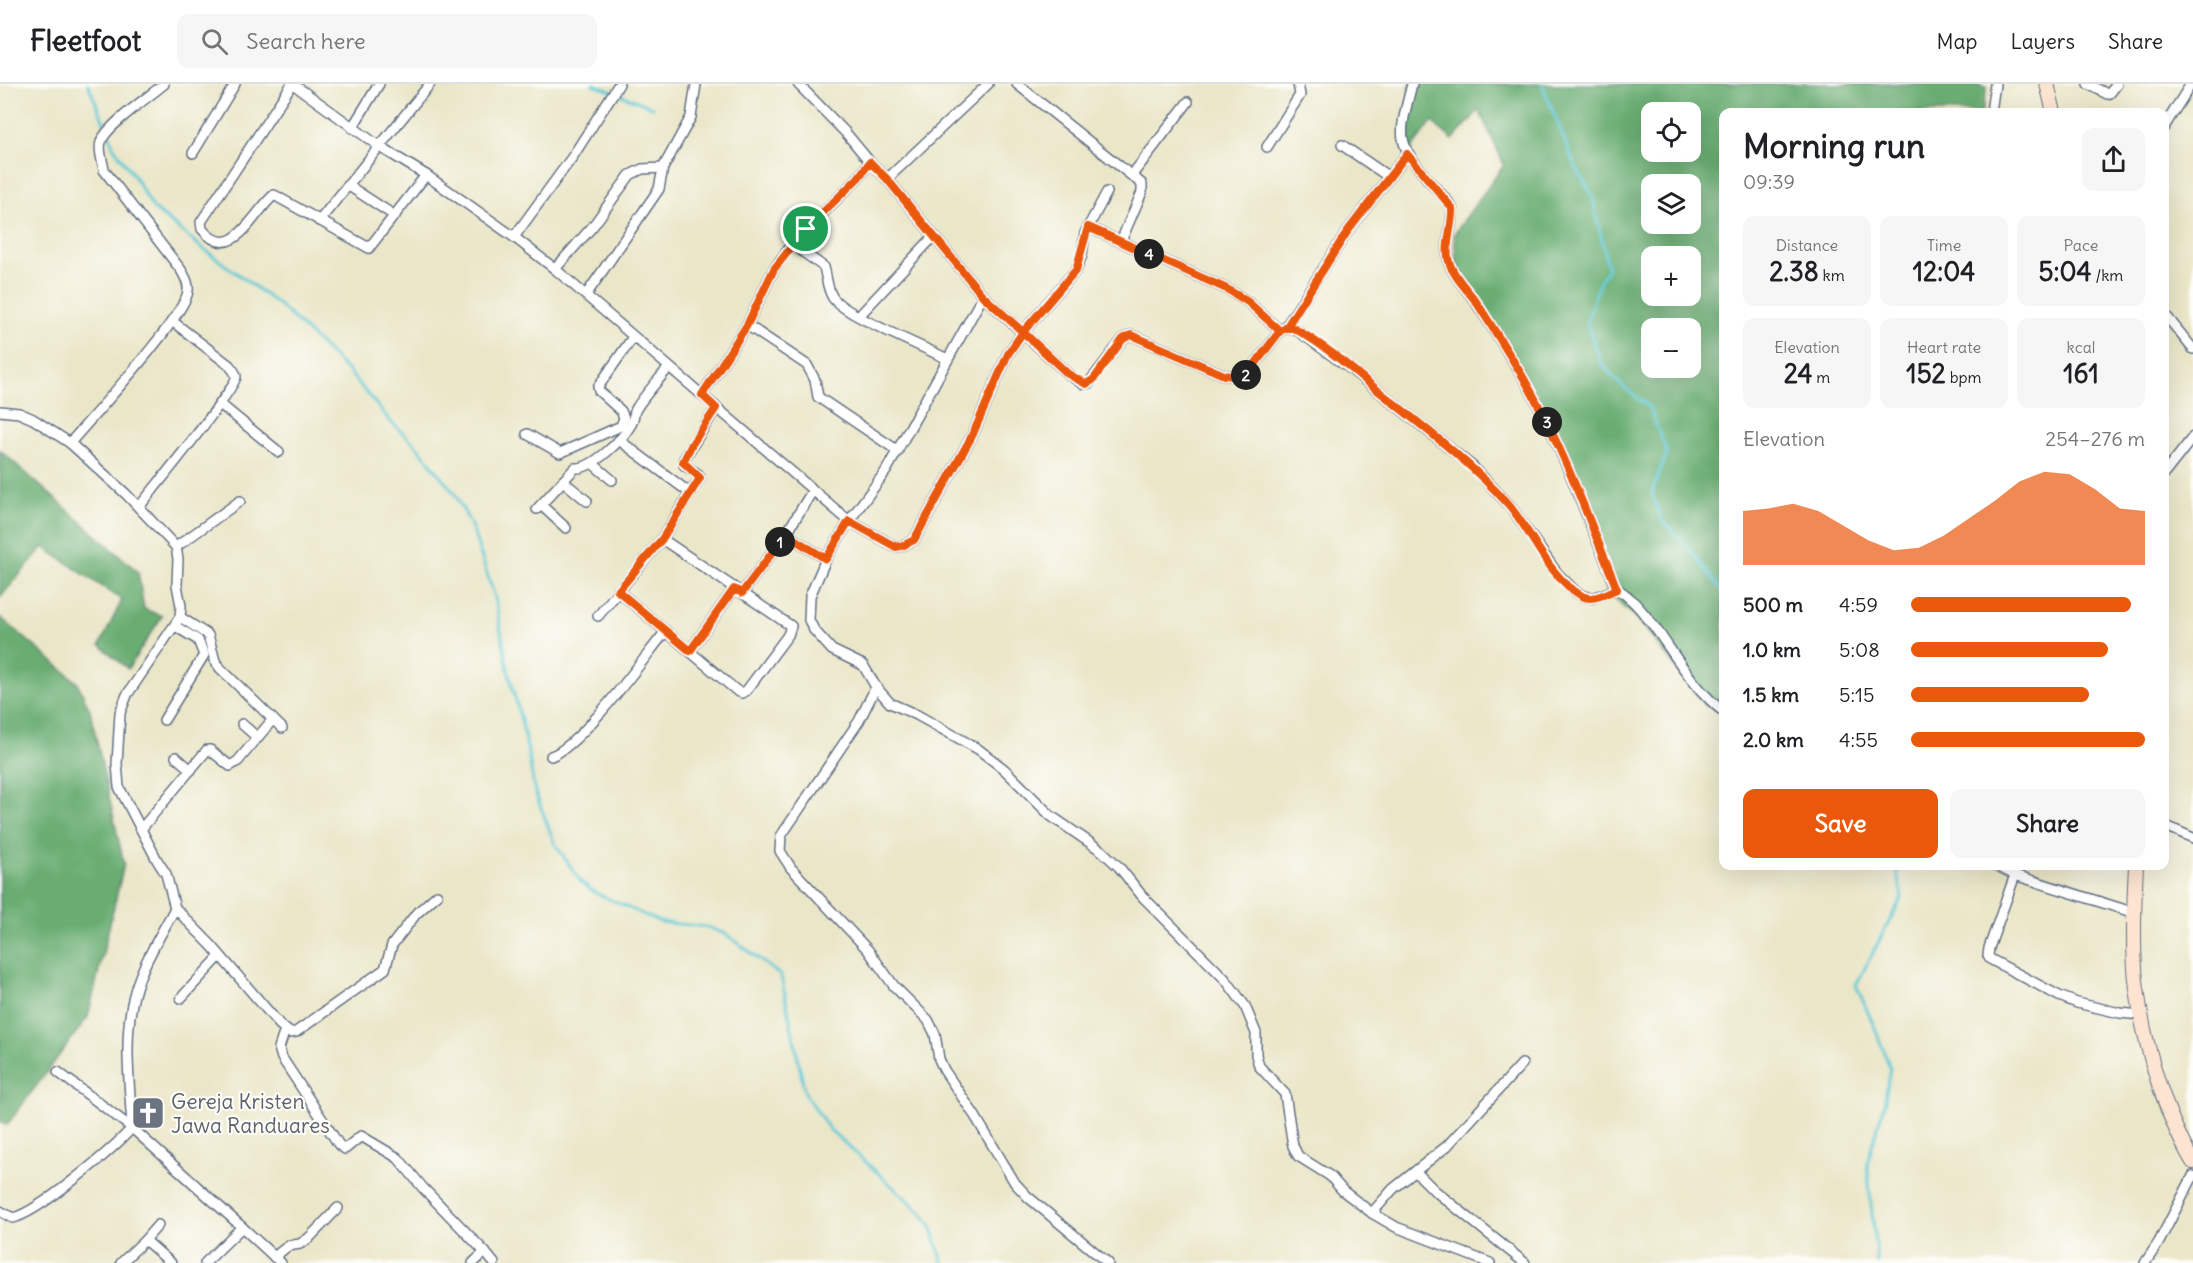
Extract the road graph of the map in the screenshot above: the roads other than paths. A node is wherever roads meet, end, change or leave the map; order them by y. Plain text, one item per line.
1 (236, 84) edge
2 (293, 84) edge
3 (379, 84) edge
4 (430, 84) edge
5 (619, 84) edge
6 (696, 84) edge
7 (988, 84) edge
8 (1017, 84) edge
9 (1298, 84) edge
10 (1412, 84) edge
11 (1995, 84) edge
12 (2047, 84) edge
13 (2088, 84) edge
14 (2117, 84) edge
15 (2191, 84) edge
16 (161, 85) edge
17 (803, 86) edge
18 (1188, 102) dead end
19 (1992, 108) edge
20 (2053, 108) edge
21 (2169, 118) edge
22 (352, 128) junction
23 (1342, 145) dead end
24 (380, 147) junction
25 (1267, 147) dead end
26 (193, 153) dead end
27 (1407, 154) junction
28 (870, 162) junction
29 (663, 168) junction
30 (426, 175) junction
31 (1132, 175) junction
32 (1389, 177) junction
33 (887, 179) junction
34 (349, 186) junction
35 (1107, 192) dead end
36 (394, 216) junction
37 (319, 221) junction
38 (1088, 227) junction
39 (934, 236) junction
40 (514, 237) junction
41 (1121, 242) junction
42 (792, 244) junction
43 (555, 269) junction
44 (586, 295) junction
45 (983, 296) junction
46 (859, 316) junction
47 (2169, 319) edge
48 (172, 321) junction
49 (747, 325) junction
50 (1283, 329) junction
51 (1023, 332) junction
52 (633, 337) junction
53 (2193, 349) edge
54 (947, 359) junction
55 (669, 367) junction
56 (702, 395) junction
57 (220, 404) junction
58 (716, 408) junction
59 (0, 411) edge
60 (527, 434) dead end
61 (2193, 437) edge
62 (619, 440) junction
63 (70, 443) junction
64 (898, 451) junction
65 (279, 452) dead end
66 (592, 463) junction
67 (2169, 468) edge
68 (612, 480) dead end
69 (563, 481) junction
70 (813, 490) junction
71 (690, 493) junction
72 (240, 501) dead end
73 (587, 501) dead end
74 (139, 507) junction
75 (849, 521) junction
76 (566, 528) dead end
77 (786, 534) junction
78 (662, 539) junction
79 (176, 547) junction
80 (826, 559) junction
81 (1617, 589) junction
82 (618, 591) junction
83 (738, 591) junction
84 (598, 616) dead end
85 (809, 620) junction
86 (178, 621) junction
87 (791, 626) junction
88 (666, 631) junction
89 (690, 651) junction
90 (876, 687) junction
91 (1719, 707) edge
92 (273, 719) junction
93 (164, 720) dead end
94 (242, 724) dead end
95 (282, 728) dead end
96 (258, 738) junction
97 (551, 756) dead end
98 (176, 757) dead end
99 (191, 770) junction
100 (2169, 827) edge
101 (142, 828) junction
102 (2193, 838) edge
103 (2005, 870) edge
104 (2136, 870) edge
105 (2015, 875) junction
106 (437, 895) dead end
107 (175, 908) junction
108 (2135, 913) junction
109 (220, 956) junction
110 (181, 998) dead end
111 (2141, 1015) junction
112 (285, 1030) junction
113 (1522, 1064) dead end
114 (58, 1072) dead end
115 (132, 1128) junction
116 (2193, 1162) edge
117 (1416, 1172) junction
118 (2193, 1176) edge
119 (338, 1208) dead end
120 (0, 1211) edge
121 (1372, 1213) junction
122 (158, 1225) dead end
123 (242, 1227) junction
124 (146, 1240) junction
125 (484, 1252) junction
126 (277, 1260) edge
127 (121, 1263) edge
128 (171, 1263) edge
129 (205, 1263) edge
130 (473, 1263) edge
131 (494, 1263) edge
132 (1108, 1263) edge
133 (1490, 1263) edge
134 (1525, 1263) edge
135 (2145, 1263) edge

1 - 26 street
2 - 22 street
2 - 37 street
3 - 22 street
4 - 24 street
5 - 40 street
6 - 29 street
7 - 33 street
8 - 31 street
9 - 25 street
10 - 27 street
11 - 19 street
12 - 20 street
13 - 14 street
15 - 21 street
16 - 48 street
17 - 28 street
18 - 31 street
22 - 24 street
23 - 32 street
24 - 30 street
24 - 34 street
27 - 32 street
27 - 81 street
28 - 33 street
28 - 42 street
29 - 43 street
29 - 44 street
30 - 36 street
30 - 40 street
31 - 41 street
32 - 50 street
33 - 39 street
34 - 36 street
34 - 37 street
35 - 38 street
36 - 37 street
38 - 41 street
38 - 51 street
39 - 45 street
39 - 46 street
40 - 43 street
41 - 50 street
42 - 46 street
42 - 49 street
43 - 44 street
44 - 52 street
45 - 51 street
45 - 54 street
46 - 54 street
47 - 53 street
48 - 57 street
48 - 63 street
49 - 56 street
49 - 64 street
50 - 51 street
50 - 81 street
51 - 75 street
52 - 55 street
52 - 60 street
54 - 64 street
55 - 56 street
55 - 62 street
56 - 58 street
57 - 65 street
57 - 74 street
58 - 70 street
58 - 71 street
59 - 63 street
61 - 67 street
62 - 66 street
62 - 71 street
63 - 74 street
64 - 75 street
66 - 68 street
66 - 69 street
69 - 73 street
69 - 76 street
70 - 75 street
70 - 77 street
71 - 78 street
72 - 79 street
74 - 79 street
75 - 80 street
77 - 80 street
77 - 83 street
78 - 82 street
78 - 83 street
79 - 86 street
80 - 85 street
81 - 91 street
82 - 84 street
82 - 88 street
83 - 87 street
83 - 89 street
85 - 87 street
85 - 90 street
86 - 92 street
86 - 93 street
86 - 101 street
87 - 89 street
88 - 89 street
88 - 97 street
90 - 121 street
90 - 132 street
92 - 95 street
92 - 96 street
94 - 96 street
96 - 99 street
98 - 99 street
99 - 101 street
100 - 102 street
101 - 107 street
103 - 105 street
104 - 108 street
105 - 108 street
105 - 111 street
106 - 112 street
107 - 109 street
107 - 115 street
108 - 111 street
109 - 110 street
109 - 112 street
111 - 116 street
112 - 125 street
113 - 117 street
114 - 115 street
115 - 120 street
115 - 123 street
117 - 121 street
117 - 134 street
118 - 135 street
119 - 126 street
121 - 133 street
122 - 124 street
123 - 126 street
123 - 129 street
124 - 127 street
124 - 128 street
125 - 130 street
125 - 131 street

